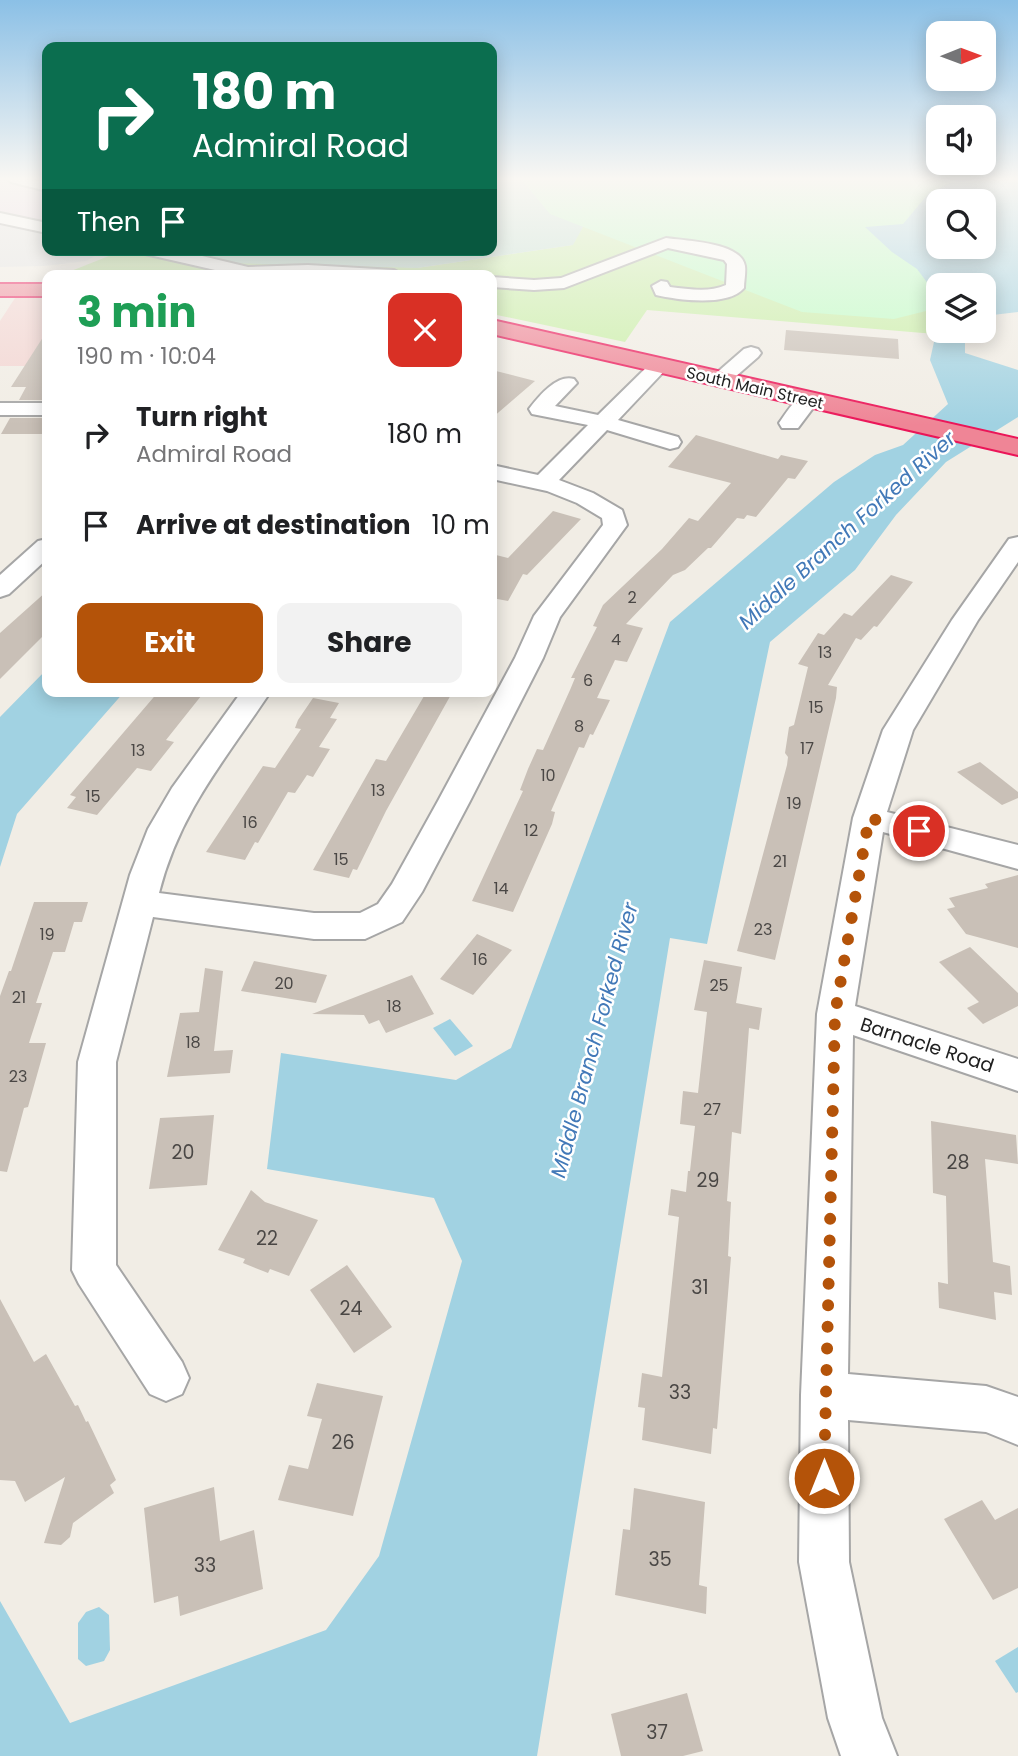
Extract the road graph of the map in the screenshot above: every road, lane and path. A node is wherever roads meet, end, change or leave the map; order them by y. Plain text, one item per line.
1 (198, 261) edge
2 (620, 261) edge
3 (734, 261) edge
4 (237, 270) edge
5 (497, 282) edge
6 (661, 286) dead end
7 (0, 290) edge
8 (42, 290) edge
9 (497, 328) edge
10 (751, 353) dead end
11 (659, 366) junction
12 (720, 380) junction
13 (567, 383) dead end
14 (808, 400) junction
15 (0, 409) edge
16 (42, 409) edge
17 (602, 422) junction
18 (790, 423) dead end
19 (670, 442) dead end
20 (1016, 447) edge
21 (497, 473) edge
22 (545, 481) junction
23 (1018, 544) edge
24 (42, 551) edge
25 (0, 589) edge
26 (253, 697) edge
27 (869, 818) junction
28 (1018, 857) edge
29 (140, 903) junction
30 (835, 1014) junction
31 (1018, 1075) edge
32 (166, 1378) dead end
33 (824, 1395) junction
34 (1018, 1421) edge
35 (869, 1756) edge

1 - 4 street
2 - 5 street
3 - 6 street
7 - 8 highway
9 - 11 highway, South Main Street
10 - 12 street
11 - 12 highway, South Main Street
11 - 17 street
12 - 14 highway, South Main Street
13 - 17 street
14 - 18 street
14 - 20 highway, South Main Street
15 - 16 street
17 - 19 street
17 - 22 street
21 - 22 street
22 - 29 street
23 - 27 street
24 - 25 street
26 - 29 street
27 - 28 street
27 - 30 street
29 - 32 street
30 - 31 street, Barnacle Road
30 - 33 street
33 - 34 street
33 - 35 street

